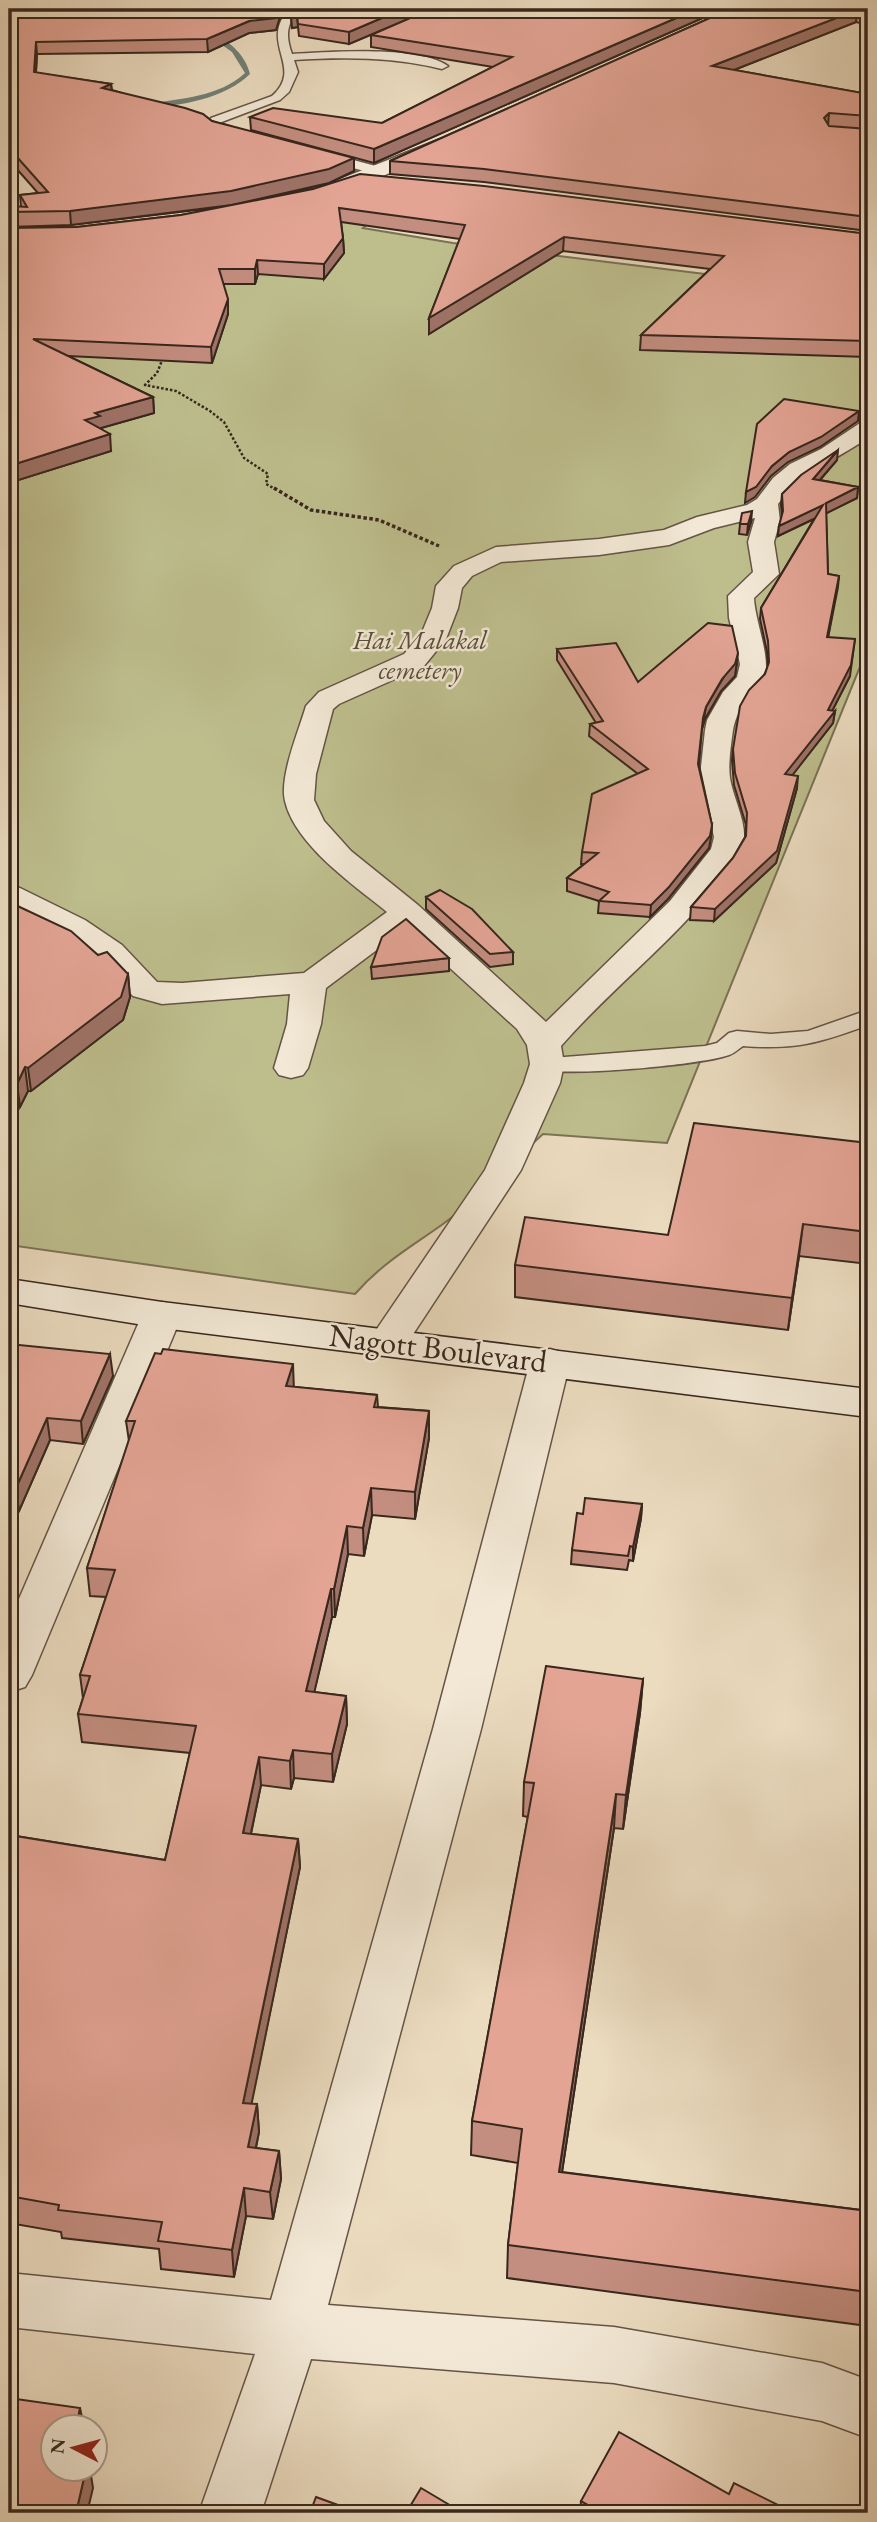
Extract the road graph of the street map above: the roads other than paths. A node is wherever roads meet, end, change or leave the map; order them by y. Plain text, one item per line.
1 (294, 9) edge
2 (365, 43) edge
3 (342, 54) junction
4 (289, 57) junction
5 (442, 66) edge
6 (255, 138) edge
7 (455, 138) edge
8 (305, 151) edge
9 (379, 171) junction
10 (360, 180) junction
11 (401, 183) edge
12 (305, 197) edge
13 (868, 428) edge
14 (766, 504) junction
15 (9, 895) edge
16 (407, 912) junction
17 (313, 982) junction
18 (868, 1017) edge
19 (545, 1054) junction
20 (292, 1068) dead end
21 (9, 1291) edge
22 (162, 1315) junction
23 (388, 1342) junction
24 (550, 1362) junction
25 (868, 1403) edge
26 (9, 1675) edge
27 (9, 2300) edge
28 (292, 2330) junction
29 (868, 2409) edge
30 (230, 2513) edge

1 - 4 lane
2 - 3 lane
3 - 4 lane
3 - 5 lane
4 - 6 lane
7 - 9 street
8 - 9 lane
9 - 10 street
10 - 11 street
10 - 12 street
13 - 14 street
14 - 16 street
14 - 19 street
15 - 17 street
16 - 17 street
16 - 19 street
17 - 20 street
18 - 19 lane
19 - 23 street
21 - 22 street, Nagott Boulevard
22 - 23 street, Nagott Boulevard
22 - 26 street
23 - 24 street, Nagott Boulevard
24 - 25 street, Nagott Boulevard
24 - 28 street
27 - 28 street
28 - 29 street
28 - 30 street

